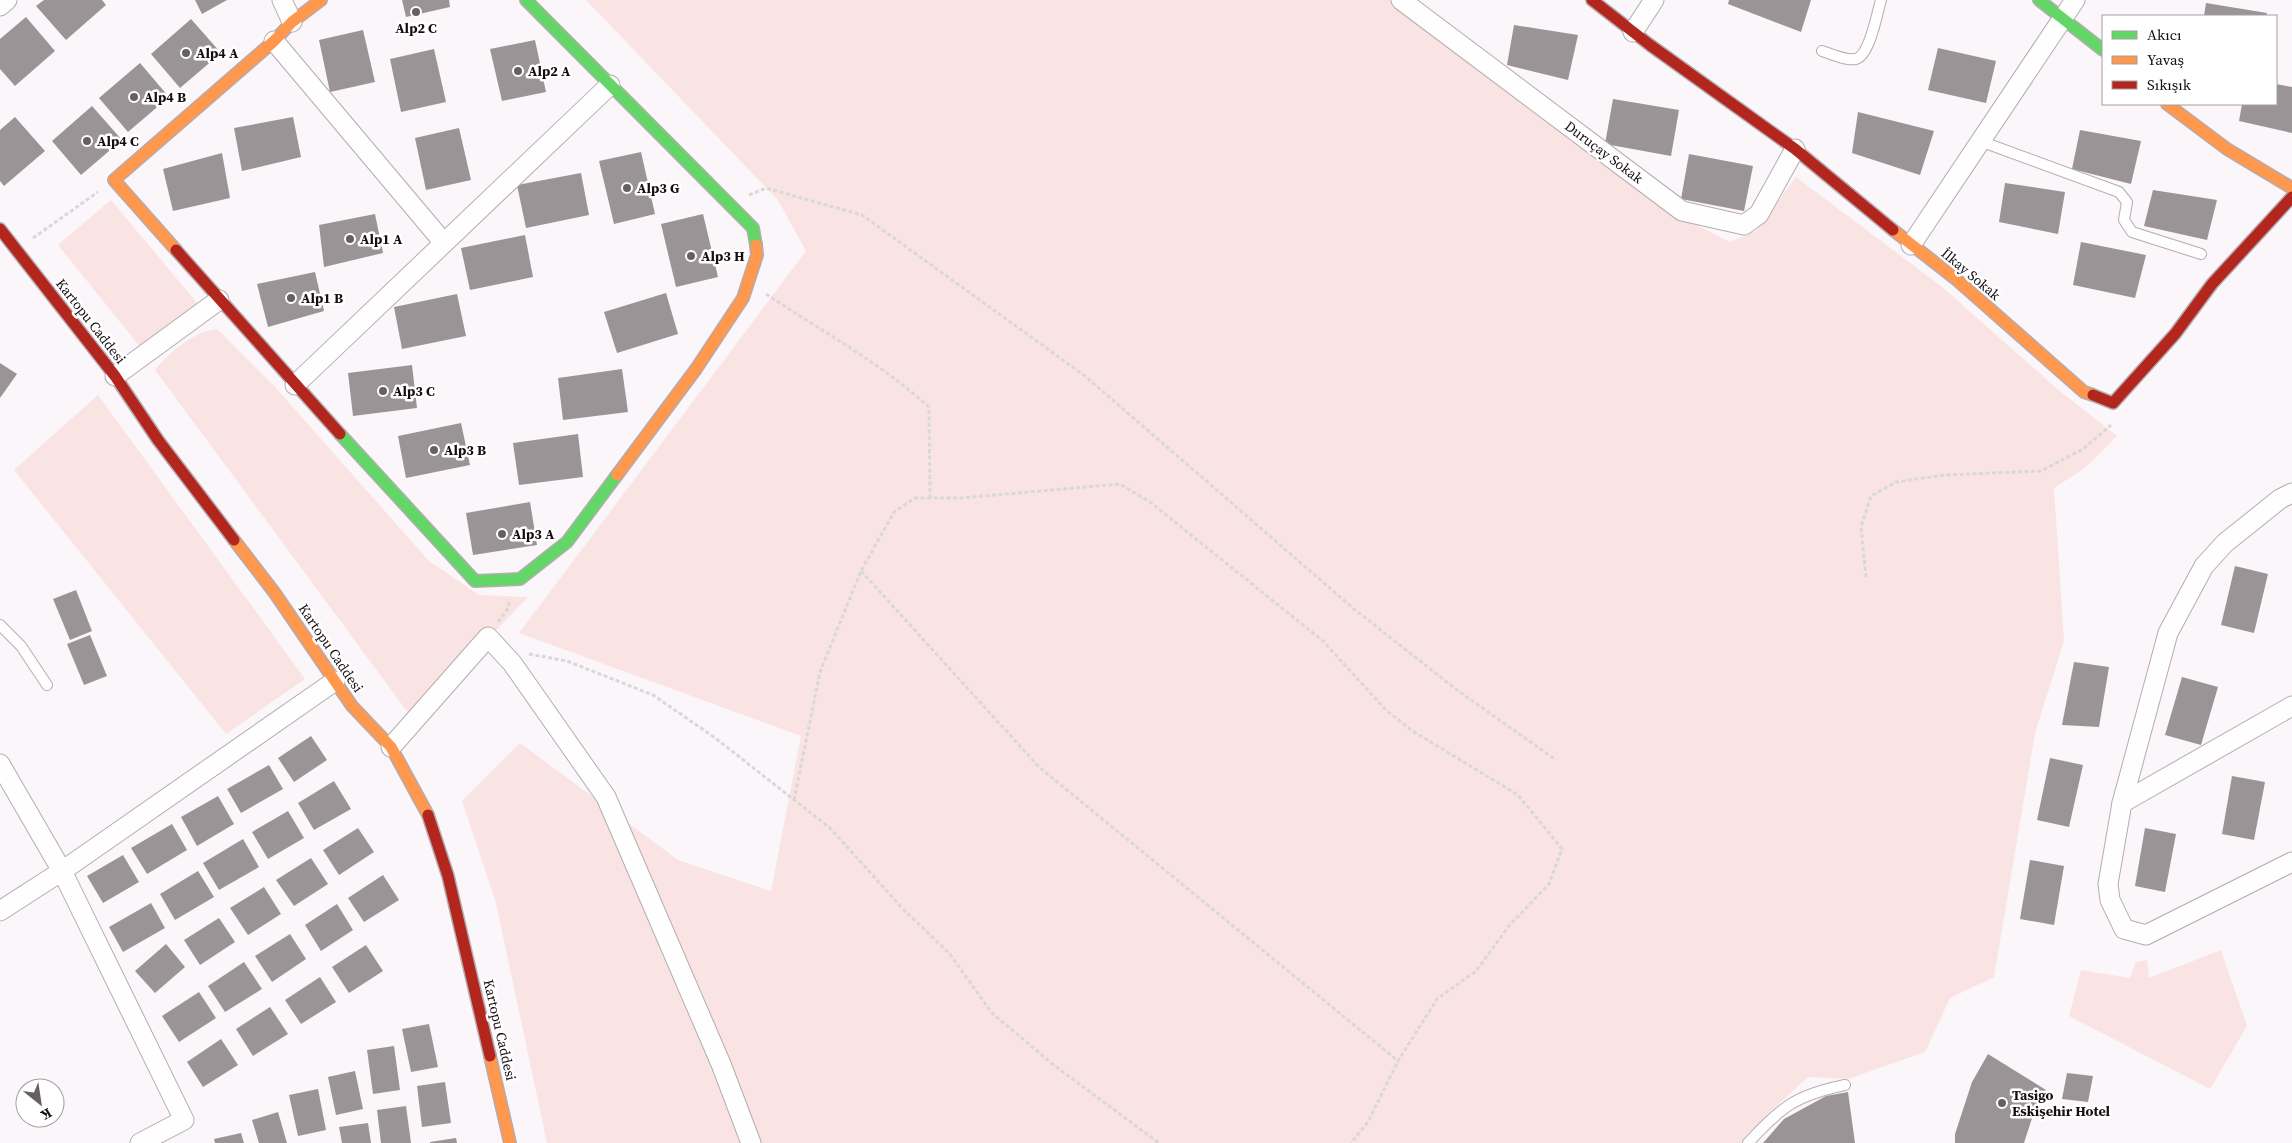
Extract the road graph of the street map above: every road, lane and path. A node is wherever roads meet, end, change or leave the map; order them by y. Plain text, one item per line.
1 (7, 0) edge
2 (282, 0) edge
3 (321, 0) edge
4 (526, 0) edge
5 (1400, 0) edge
6 (1592, 0) edge
7 (1654, 0) edge
8 (1881, 0) edge
9 (2039, 0) edge
10 (2075, 0) edge
11 (0, 6) edge
12 (2062, 17) junction
13 (292, 22) junction
14 (1633, 32) junction
15 (274, 41) junction
16 (2102, 49) edge
17 (1822, 51) dead end
18 (610, 85) junction
19 (2168, 105) edge
20 (1980, 141) junction
21 (1795, 149) junction
22 (114, 180) junction
23 (2292, 188) edge
24 (2292, 197) edge
25 (728, 204) junction
26 (1, 234) edge
27 (444, 243) junction
28 (1911, 245) junction
29 (17, 250) junction
30 (2201, 254) dead end
31 (748, 282) junction
32 (219, 300) junction
33 (115, 376) junction
34 (295, 385) junction
35 (2113, 403) junction
36 (2292, 493) edge
37 (930, 498) junction
38 (861, 571) junction
39 (1866, 577) dead end
40 (508, 593) dead end
41 (0, 625) edge
42 (488, 637) junction
43 (502, 652) junction
44 (335, 681) junction
45 (47, 685) dead end
46 (2292, 706) edge
47 (391, 747) junction
48 (1556, 760) dead end
49 (0, 764) edge
50 (794, 800) junction
51 (2122, 803) junction
52 (2292, 862) edge
53 (62, 870) junction
54 (0, 911) edge
55 (1398, 1061) junction
56 (1845, 1085) dead end
57 (167, 1137) edge
58 (140, 1143) edge
59 (510, 1143) edge
60 (751, 1143) edge
61 (1159, 1143) edge
62 (1351, 1143) edge
63 (1748, 1143) edge

1 - 11 street
2 - 13 street
3 - 13 street
4 - 18 street
5 - 21 street, Duruçay Sokak
6 - 14 street, İlkay Sokak
7 - 14 street
8 - 17 lane
9 - 12 street
10 - 12 street
12 - 16 street
12 - 20 street
13 - 15 street
14 - 21 street, İlkay Sokak
15 - 22 street
15 - 27 street
18 - 25 street
18 - 27 street
19 - 23 street
20 - 28 street
20 - 30 lane
21 - 28 street, İlkay Sokak
22 - 29 path
22 - 32 street
24 - 35 street
25 - 31 street
25 - 48 path
26 - 29 street, Kartopu Caddesi
27 - 34 street
28 - 35 street, İlkay Sokak
29 - 33 street, Kartopu Caddesi
31 - 34 street
31 - 37 path
32 - 33 street
32 - 34 street
33 - 44 street, Kartopu Caddesi
35 - 39 path
36 - 51 street
37 - 38 path
37 - 55 path
38 - 50 path
38 - 55 path
40 - 42 path
41 - 45 lane
42 - 43 street
42 - 47 street
43 - 50 path
43 - 60 street
44 - 47 street, Kartopu Caddesi
44 - 53 street
46 - 51 street
47 - 59 street, Kartopu Caddesi
49 - 53 street
50 - 61 path
51 - 52 street
53 - 54 street
53 - 57 street
55 - 62 path
56 - 63 lane
57 - 58 street

